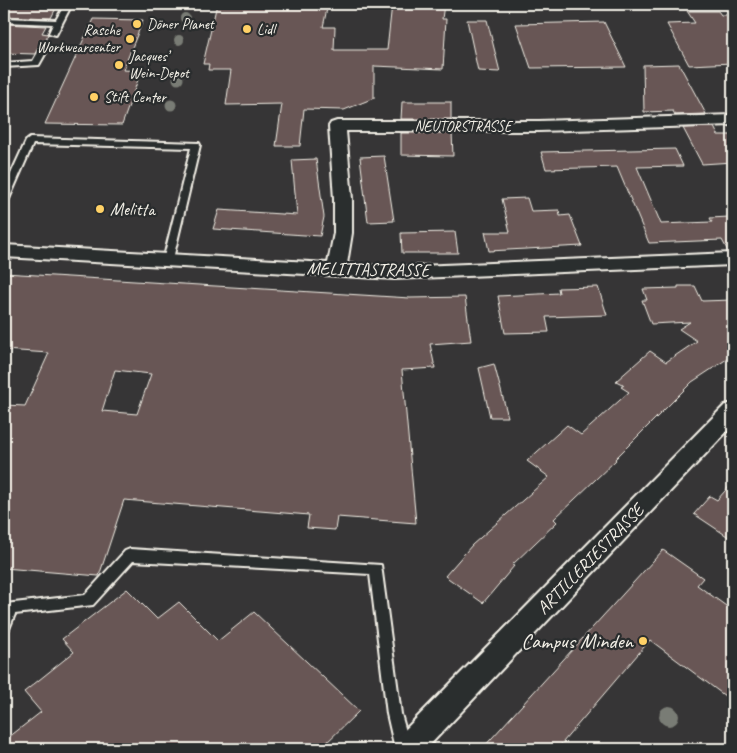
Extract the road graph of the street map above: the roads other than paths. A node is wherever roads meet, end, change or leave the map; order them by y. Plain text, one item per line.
1 (68, 4) edge
2 (4, 20) edge
3 (58, 22) junction
4 (53, 33) dead end
5 (44, 49) dead end
6 (4, 65) edge
7 (733, 120) edge
8 (4, 199) edge
9 (4, 251) edge
10 (733, 259) edge
11 (168, 260) junction
12 (336, 270) junction
13 (733, 411) edge
14 (4, 625) edge
15 (404, 749) edge

1 - 3 lane
2 - 3 lane
3 - 4 lane
5 - 6 lane
7 - 12 street, NEUTORSTRASSE
8 - 11 lane
9 - 11 street, MELITTASTRASSE
10 - 12 street, MELITTASTRASSE
11 - 12 street, MELITTASTRASSE
13 - 15 street, ARTILLERIESTRASSE
14 - 15 lane

